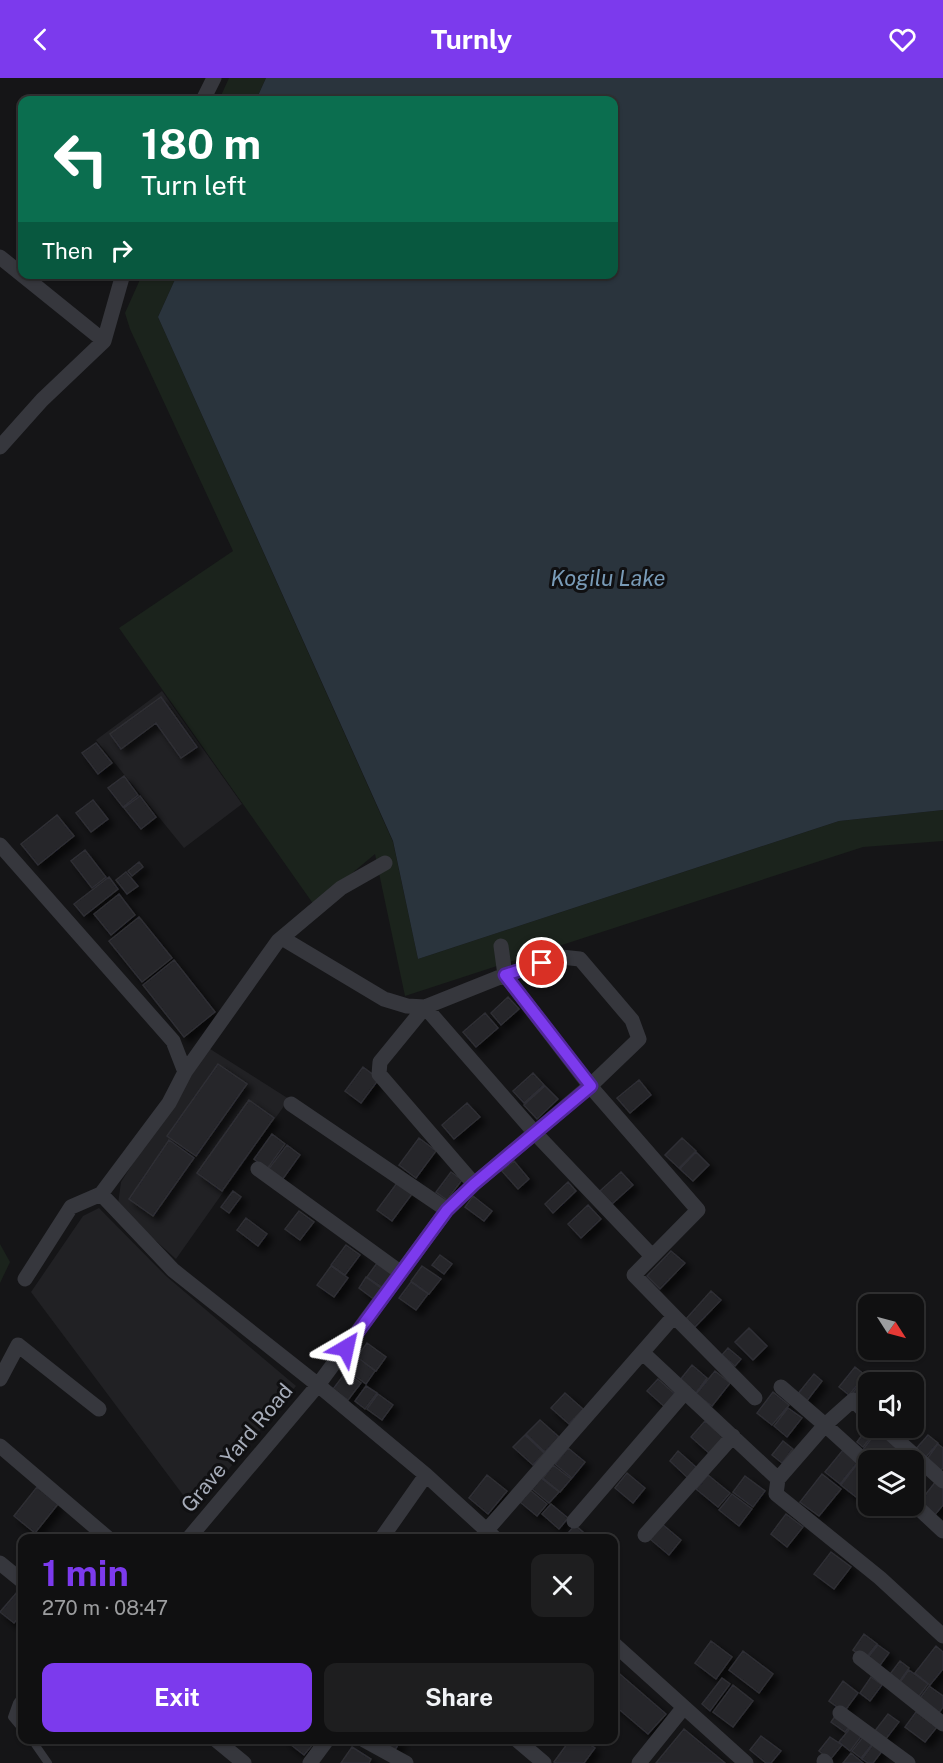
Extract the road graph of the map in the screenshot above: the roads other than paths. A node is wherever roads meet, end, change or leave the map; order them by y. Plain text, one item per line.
1 (214, 78) edge
2 (205, 96) edge
3 (0, 257) edge
4 (18, 272) edge
5 (27, 279) edge
6 (122, 279) edge
7 (104, 341) junction
8 (0, 447) edge
9 (0, 844) edge
10 (385, 863) dead end
11 (287, 941) dead end
12 (501, 946) dead end
13 (505, 975) junction
14 (425, 1007) junction
15 (185, 1072) junction
16 (591, 1086) junction
17 (291, 1104) dead end
18 (535, 1133) junction
19 (258, 1169) dead end
20 (474, 1184) junction
21 (100, 1194) junction
22 (447, 1210) junction
23 (652, 1256) junction
24 (400, 1272) junction
25 (25, 1279) dead end
26 (674, 1316) junction
27 (643, 1353) junction
28 (0, 1379) edge
29 (318, 1385) junction
30 (782, 1387) dead end
31 (685, 1392) junction
32 (755, 1398) dead end
33 (858, 1405) edge
34 (99, 1409) dead end
35 (825, 1425) junction
36 (733, 1436) junction
37 (895, 1438) edge
38 (0, 1446) edge
39 (858, 1455) edge
40 (426, 1475) junction
41 (778, 1479) junction
42 (943, 1481) edge
43 (924, 1513) edge
44 (574, 1521) dead end
45 (943, 1530) edge
46 (103, 1534) edge
47 (192, 1534) edge
48 (385, 1534) edge
49 (490, 1534) edge
50 (492, 1534) edge
51 (645, 1535) dead end
52 (0, 1563) edge
53 (18, 1578) edge
54 (943, 1636) edge
55 (618, 1648) edge
56 (860, 1658) dead end
57 (18, 1702) edge
58 (684, 1707) junction
59 (840, 1713) dead end
60 (943, 1724) edge
61 (18, 1725) edge
62 (35, 1744) edge
63 (221, 1744) edge
64 (324, 1744) edge
65 (368, 1744) edge
66 (522, 1744) edge
67 (380, 1757) edge
68 (48, 1763) edge
69 (244, 1763) edge
70 (310, 1763) edge
71 (406, 1763) edge
72 (544, 1763) edge
73 (639, 1763) edge
74 (746, 1763) edge
75 (908, 1763) edge

1 - 2 street
3 - 4 street
5 - 7 street
6 - 7 street
7 - 8 street
9 - 15 street
10 - 15 street
11 - 14 street
12 - 13 street
13 - 14 street
13 - 16 street
13 - 16 street, Grave Yard Road
14 - 18 street
14 - 20 street
15 - 21 street
16 - 18 street, Grave Yard Road
16 - 23 street
17 - 22 street
18 - 20 street, Grave Yard Road
18 - 23 street
19 - 24 street
20 - 22 street, Grave Yard Road
21 - 25 street
21 - 29 street
22 - 24 street, Grave Yard Road
23 - 26 street
24 - 29 street, Grave Yard Road
26 - 27 street
26 - 32 street
27 - 31 street
27 - 50 street
28 - 34 street
29 - 40 street
29 - 47 street, Grave Yard Road
30 - 35 street
31 - 36 street
31 - 44 street
33 - 35 street
35 - 39 street
35 - 41 street
36 - 41 street
36 - 51 street
37 - 42 street
38 - 46 street
40 - 48 street
40 - 49 street
41 - 54 street
43 - 45 street
52 - 53 street
55 - 58 street
56 - 60 street
57 - 61 lane
58 - 73 street
58 - 74 street
59 - 75 street
62 - 68 lane
63 - 69 street
64 - 70 street
65 - 67 street
66 - 72 street
67 - 71 street

